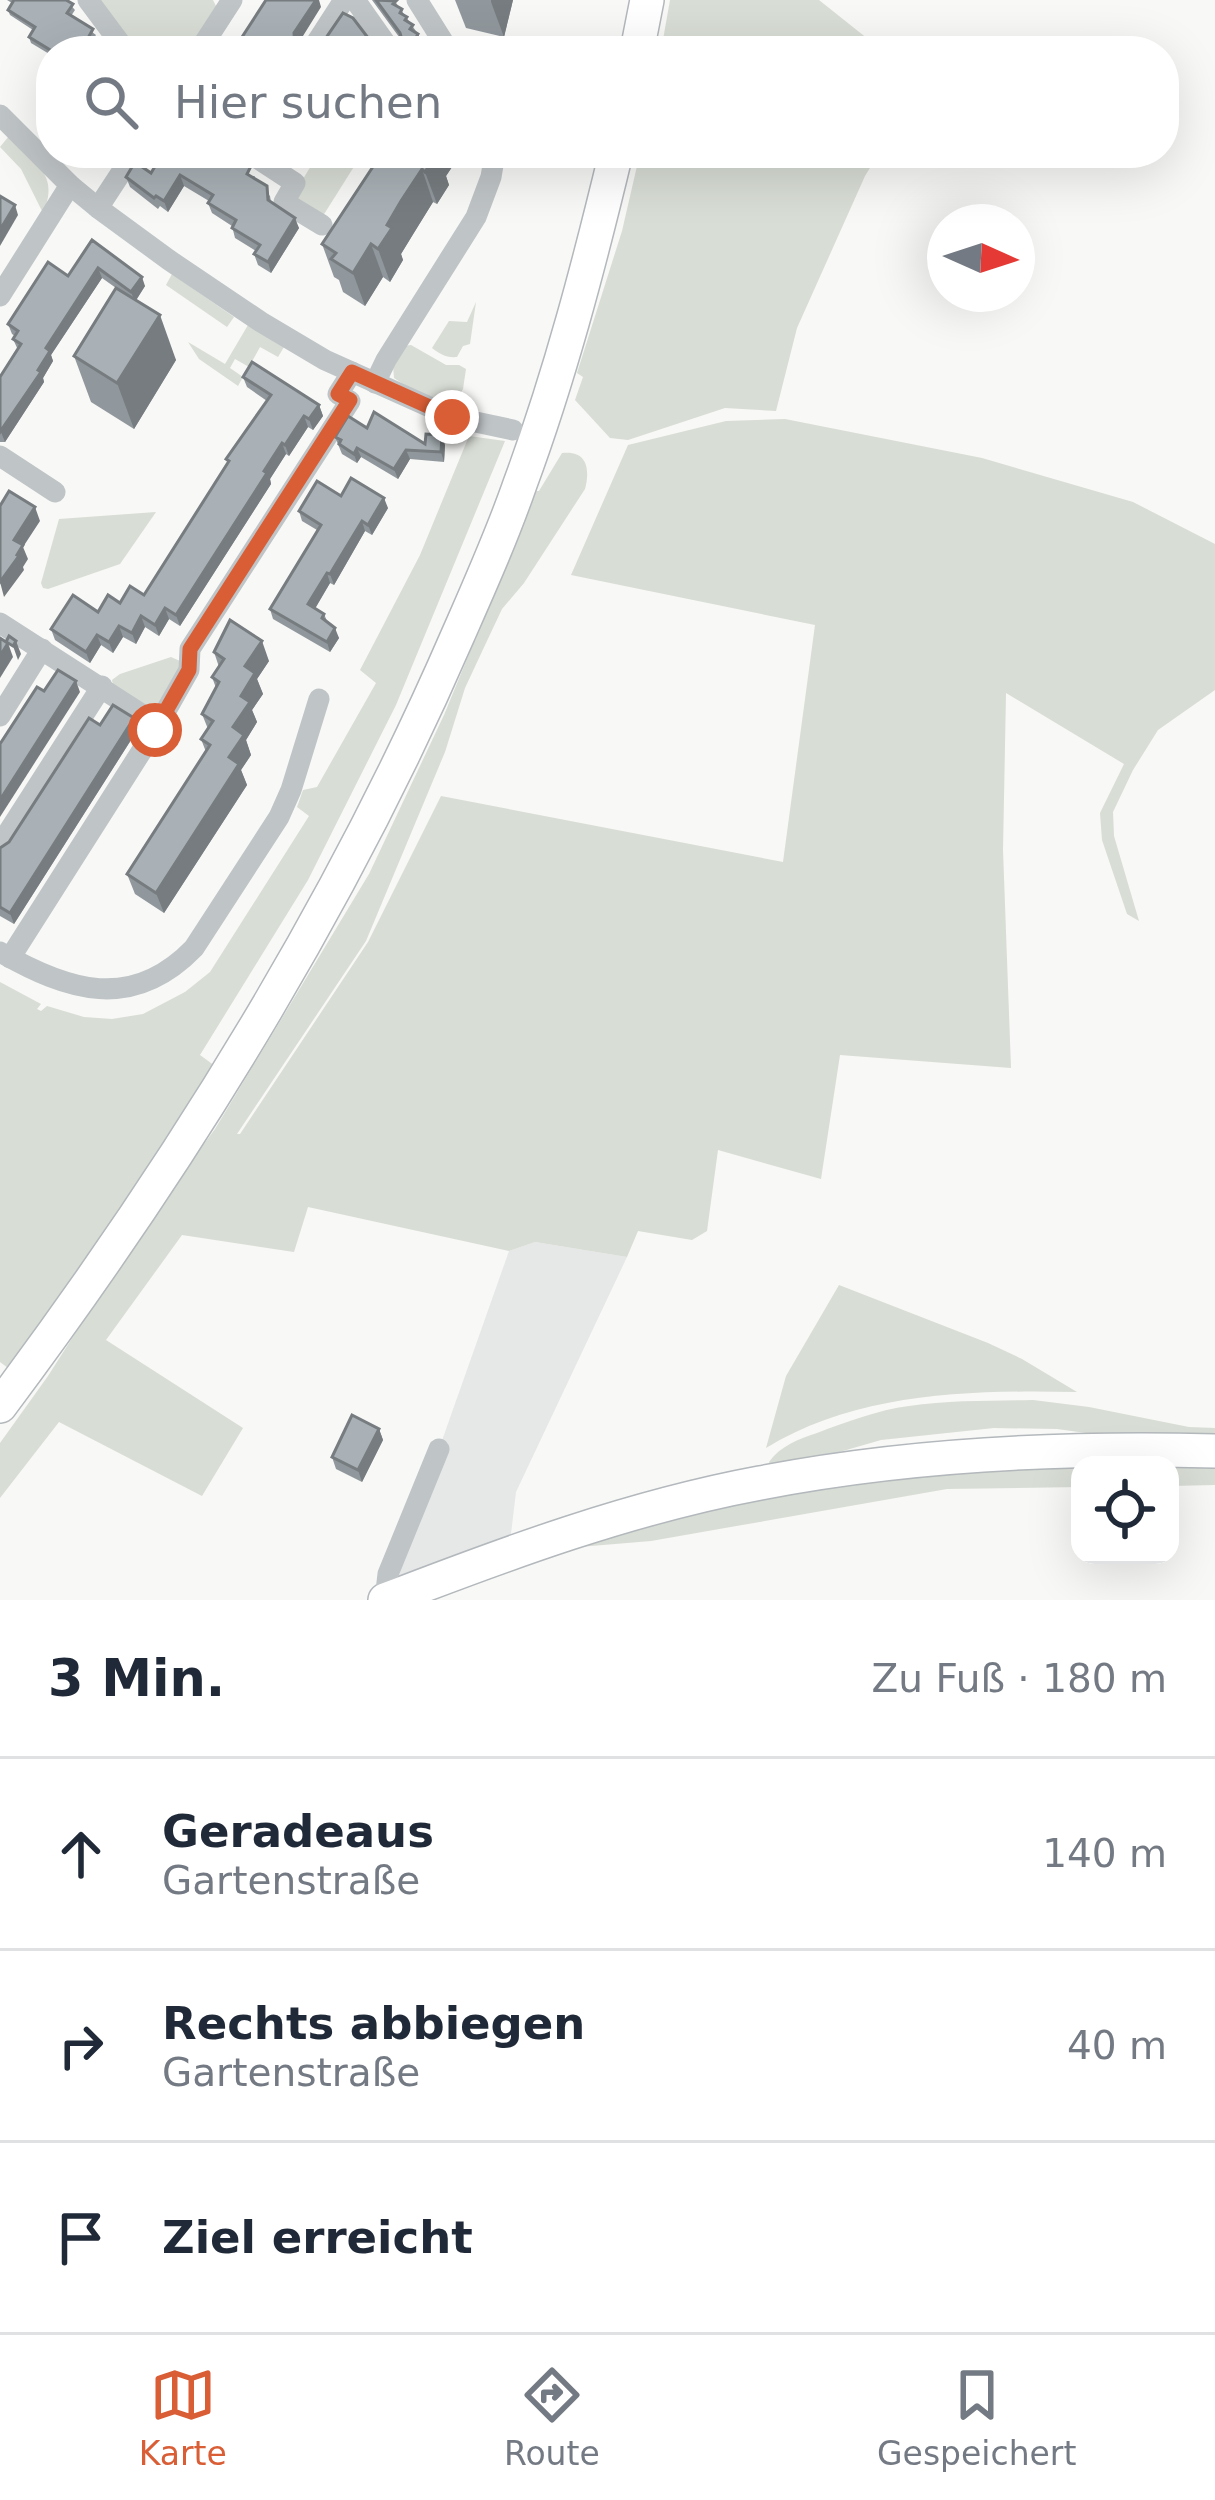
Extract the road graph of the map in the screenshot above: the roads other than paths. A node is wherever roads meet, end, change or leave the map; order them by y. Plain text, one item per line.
1 (88, 0) edge
2 (232, 0) edge
3 (344, 0) edge
4 (355, 0) edge
5 (417, 0) edge
6 (647, 0) edge
7 (115, 36) edge
8 (209, 36) edge
9 (321, 36) edge
10 (380, 36) edge
11 (435, 36) edge
12 (640, 36) edge
13 (0, 116) edge
14 (36, 151) edge
15 (54, 168) edge
16 (124, 168) edge
17 (272, 168) edge
18 (492, 168) edge
19 (612, 168) edge
20 (70, 184) junction
21 (98, 208) junction
22 (322, 225) dead end
23 (0, 296) edge
24 (352, 372) junction
25 (375, 383) junction
26 (512, 430) dead end
27 (0, 456) edge
28 (55, 492) dead end
29 (0, 623) edge
30 (42, 649) junction
31 (102, 686) junction
32 (320, 699) dead end
33 (0, 716) edge
34 (158, 724) junction
35 (0, 845) edge
36 (5, 955) edge
37 (0, 1406) edge
38 (439, 1449) dead end
39 (1215, 1450) edge
40 (385, 1600) edge

1 - 7 street
2 - 8 street
3 - 9 street
4 - 10 street
5 - 11 street
6 - 12 main road
13 - 14 street
15 - 20 street
16 - 21 street
17 - 22 street
18 - 25 street
19 - 37 main road
20 - 21 street
20 - 23 street
21 - 24 street
24 - 25 street
24 - 34 street
25 - 26 street
27 - 28 street
29 - 30 street
30 - 31 street
30 - 33 street
31 - 34 street
31 - 35 street
32 - 36 street
34 - 36 street
38 - 40 street
39 - 40 main road

